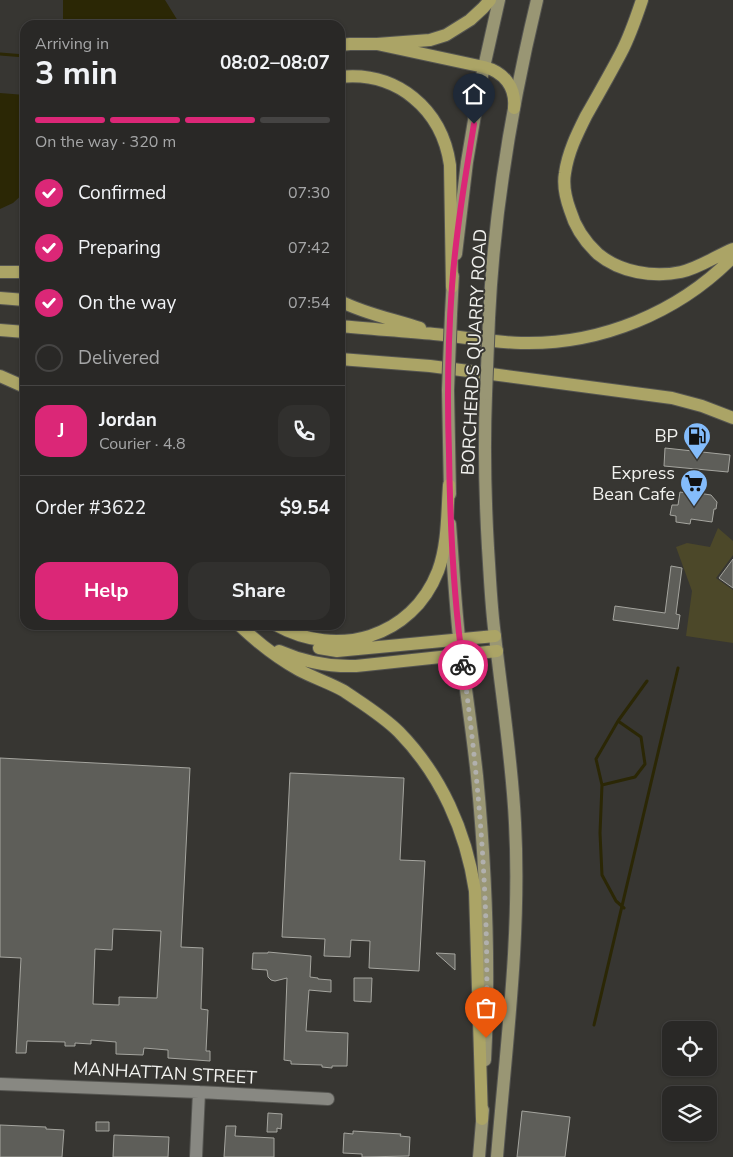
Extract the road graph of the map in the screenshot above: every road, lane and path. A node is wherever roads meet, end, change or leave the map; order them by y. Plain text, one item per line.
1 (490, 0) edge
2 (499, 0) edge
3 (537, 0) edge
4 (642, 0) edge
5 (345, 44) edge
6 (377, 44) junction
7 (484, 66) junction
8 (345, 77) edge
9 (514, 108) junction
10 (733, 249) edge
11 (733, 257) edge
12 (0, 272) edge
13 (20, 272) edge
14 (452, 287) junction
15 (0, 298) edge
16 (20, 300) edge
17 (345, 303) edge
18 (345, 326) edge
19 (0, 330) edge
20 (20, 332) edge
21 (436, 334) junction
22 (345, 359) edge
23 (430, 366) junction
24 (345, 368) edge
25 (0, 376) edge
26 (20, 385) edge
27 (733, 418) edge
28 (449, 485) junction
29 (245, 630) edge
30 (276, 630) edge
31 (287, 630) edge
32 (253, 636) junction
33 (494, 636) junction
34 (460, 639) junction
35 (497, 651) junction
36 (462, 655) junction
37 (0, 1084) edge
38 (199, 1092) junction
39 (328, 1099) dead end
40 (482, 1118) junction
41 (196, 1157) edge
42 (479, 1157) edge
43 (497, 1157) edge

1 - 6 main road
2 - 7 main road, BORCHERDS QUARRY ROAD
3 - 9 main road, BORCHERDS QUARRY ROAD
4 - 10 main road
5 - 6 main road
6 - 7 main road
7 - 9 main road
7 - 14 main road, BORCHERDS QUARRY ROAD
8 - 14 main road
9 - 33 main road, BORCHERDS QUARRY ROAD, bridge
11 - 21 main road
12 - 13 main road
14 - 28 main road, BORCHERDS QUARRY ROAD, bridge
15 - 16 main road
17 - 21 main road
18 - 21 main road
19 - 20 main road
22 - 23 main road
23 - 24 main road
23 - 27 main road
25 - 26 main road
28 - 31 main road
28 - 34 main road, BORCHERDS QUARRY ROAD
29 - 32 main road
30 - 34 main road
32 - 36 main road
32 - 40 main road
33 - 34 main road
33 - 35 main road, BORCHERDS QUARRY ROAD
34 - 36 main road, BORCHERDS QUARRY ROAD
35 - 36 main road
35 - 43 main road, BORCHERDS QUARRY ROAD
36 - 40 main road, BORCHERDS QUARRY ROAD
37 - 38 street, MANHATTAN STREET
38 - 39 street, MANHATTAN STREET
38 - 41 street
40 - 42 main road, BORCHERDS QUARRY ROAD

